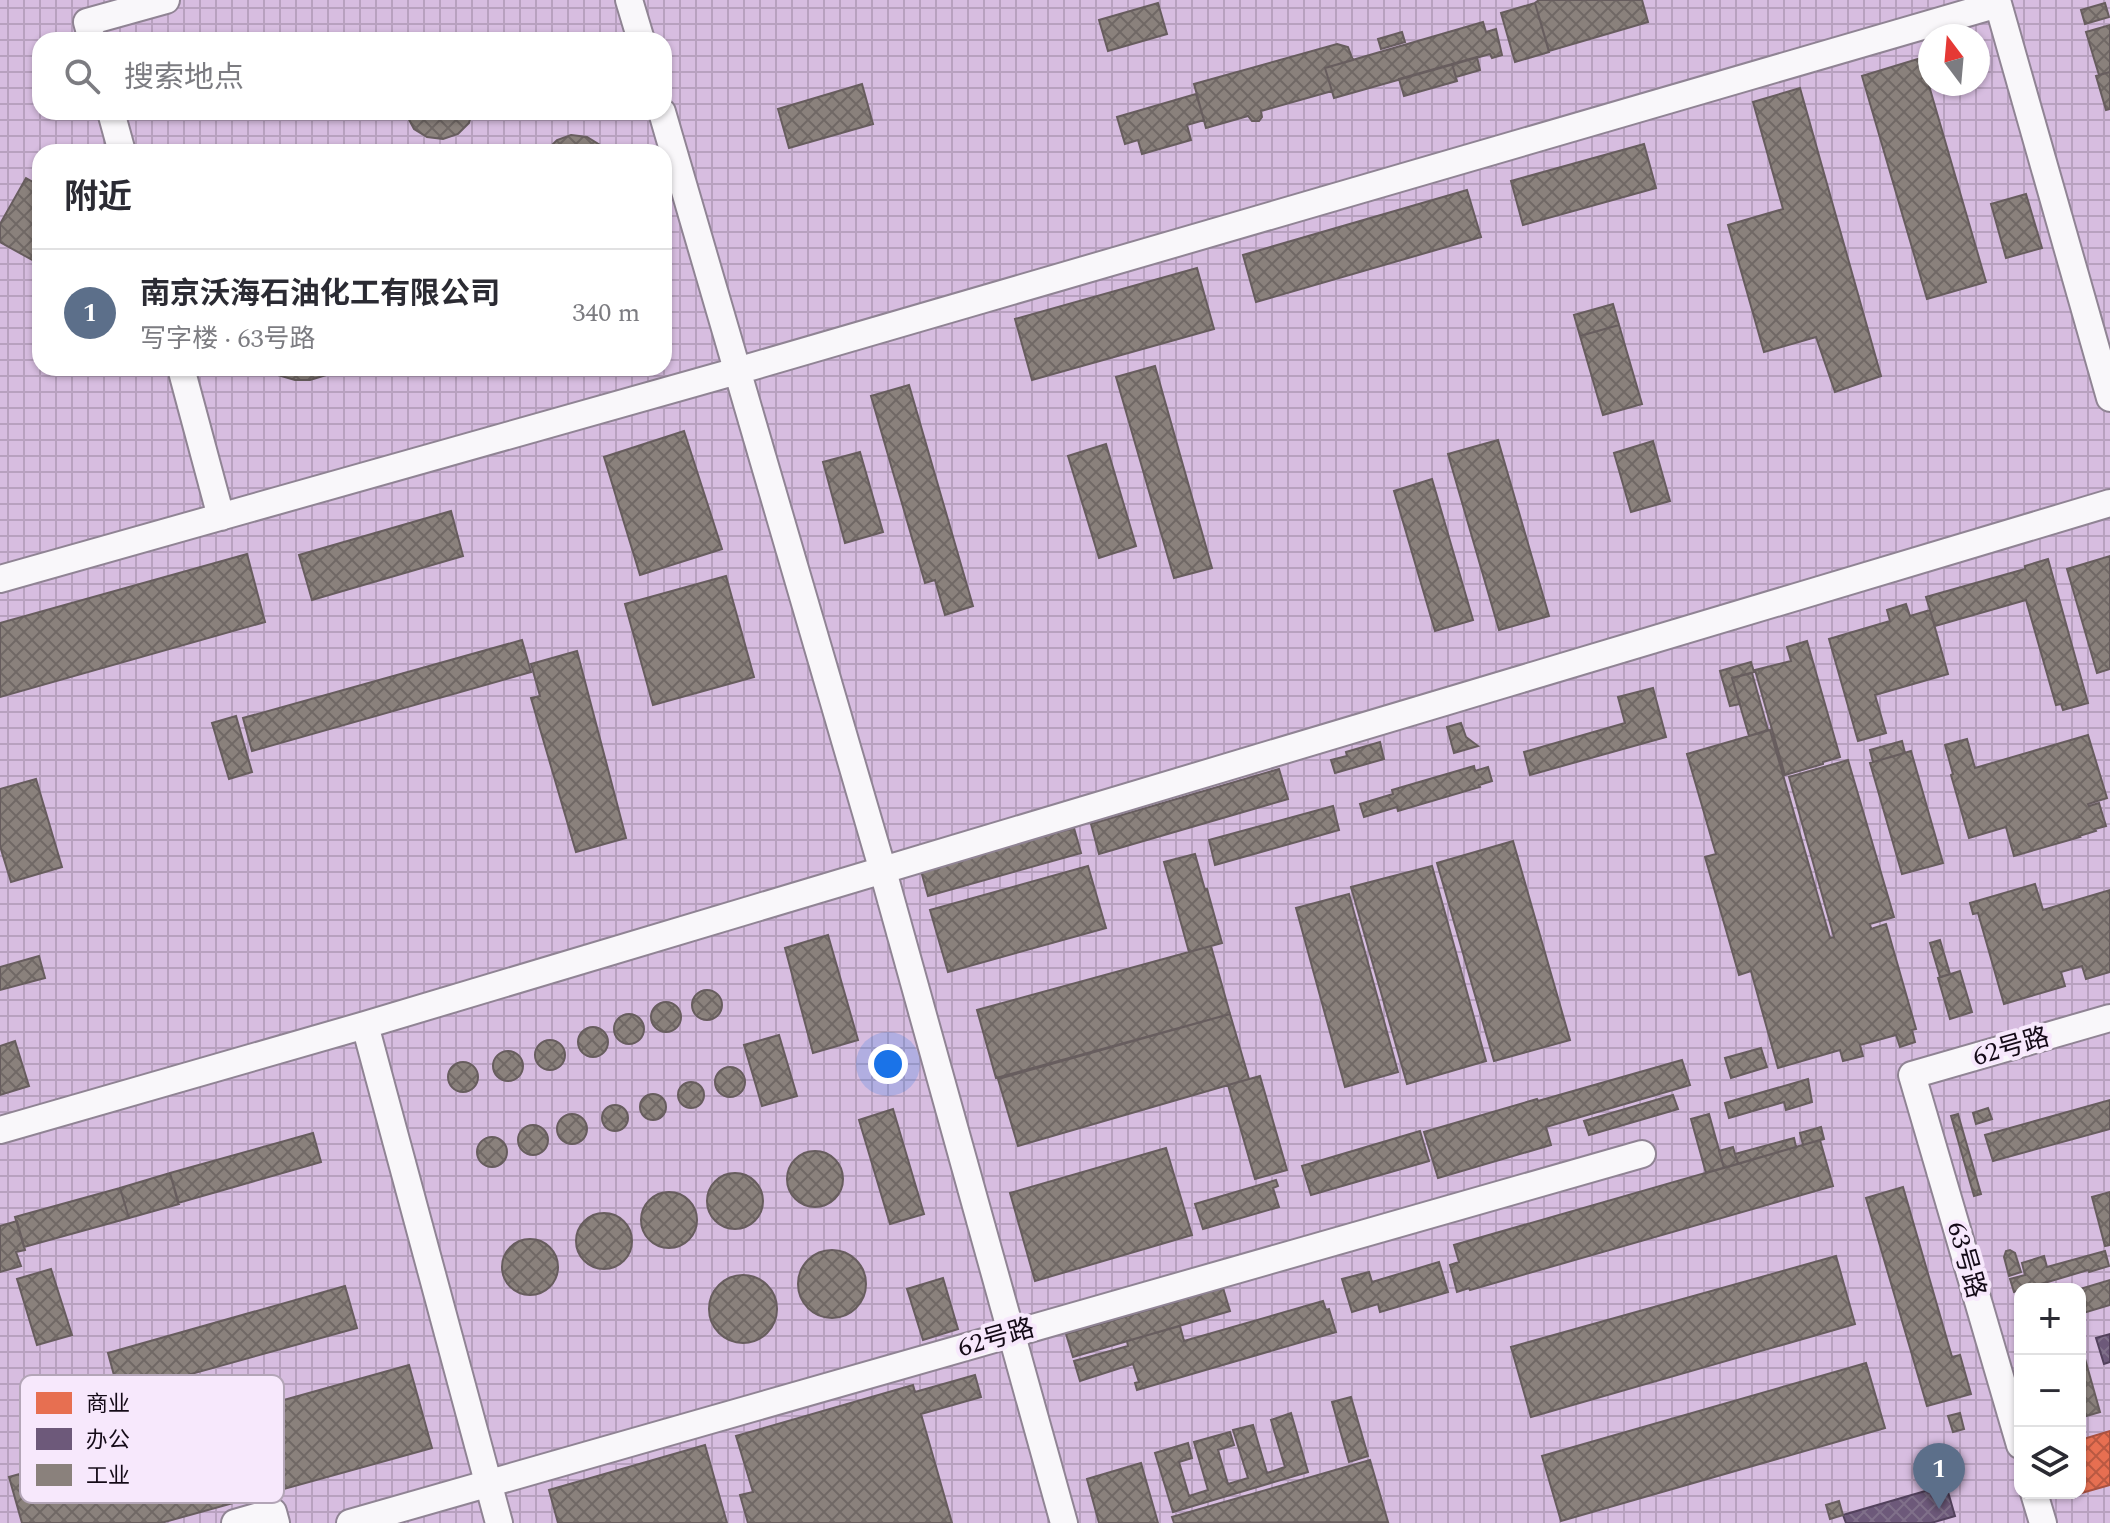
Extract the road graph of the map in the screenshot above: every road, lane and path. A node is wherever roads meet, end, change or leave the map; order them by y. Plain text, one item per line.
1 (166, 0) edge
2 (629, 0) edge
3 (1998, 2) edge
4 (90, 32) edge
5 (639, 32) edge
6 (113, 120) edge
7 (664, 120) edge
8 (120, 144) edge
9 (671, 144) edge
10 (672, 147) edge
11 (737, 371) junction
12 (183, 376) edge
13 (2110, 398) edge
14 (2110, 503) edge
15 (221, 517) junction
16 (0, 579) edge
17 (883, 871) junction
18 (2110, 1018) edge
19 (365, 1025) junction
20 (1912, 1075) joint
21 (0, 1130) edge
22 (1642, 1154) dead end
23 (1010, 1333) junction
24 (2015, 1427) edge
25 (488, 1483) junction
26 (2036, 1499) edge
27 (235, 1523) edge
28 (276, 1523) edge
29 (350, 1523) edge
30 (499, 1523) edge
31 (1064, 1523) edge
32 (2043, 1523) edge

1 - 4 street
2 - 5 street
3 - 11 street
3 - 13 street
6 - 8 street
7 - 9 street
10 - 11 street
11 - 15 street
11 - 17 street
12 - 15 street
14 - 17 street
15 - 16 street
17 - 19 street
17 - 23 street
18 - 20 street, 62号路
19 - 21 street
19 - 25 street
20 - 24 street, 63号路
22 - 23 street, 62号路
23 - 25 street, 62号路
23 - 31 street
25 - 29 street, 62号路
25 - 30 street
26 - 32 street
27 - 28 street

